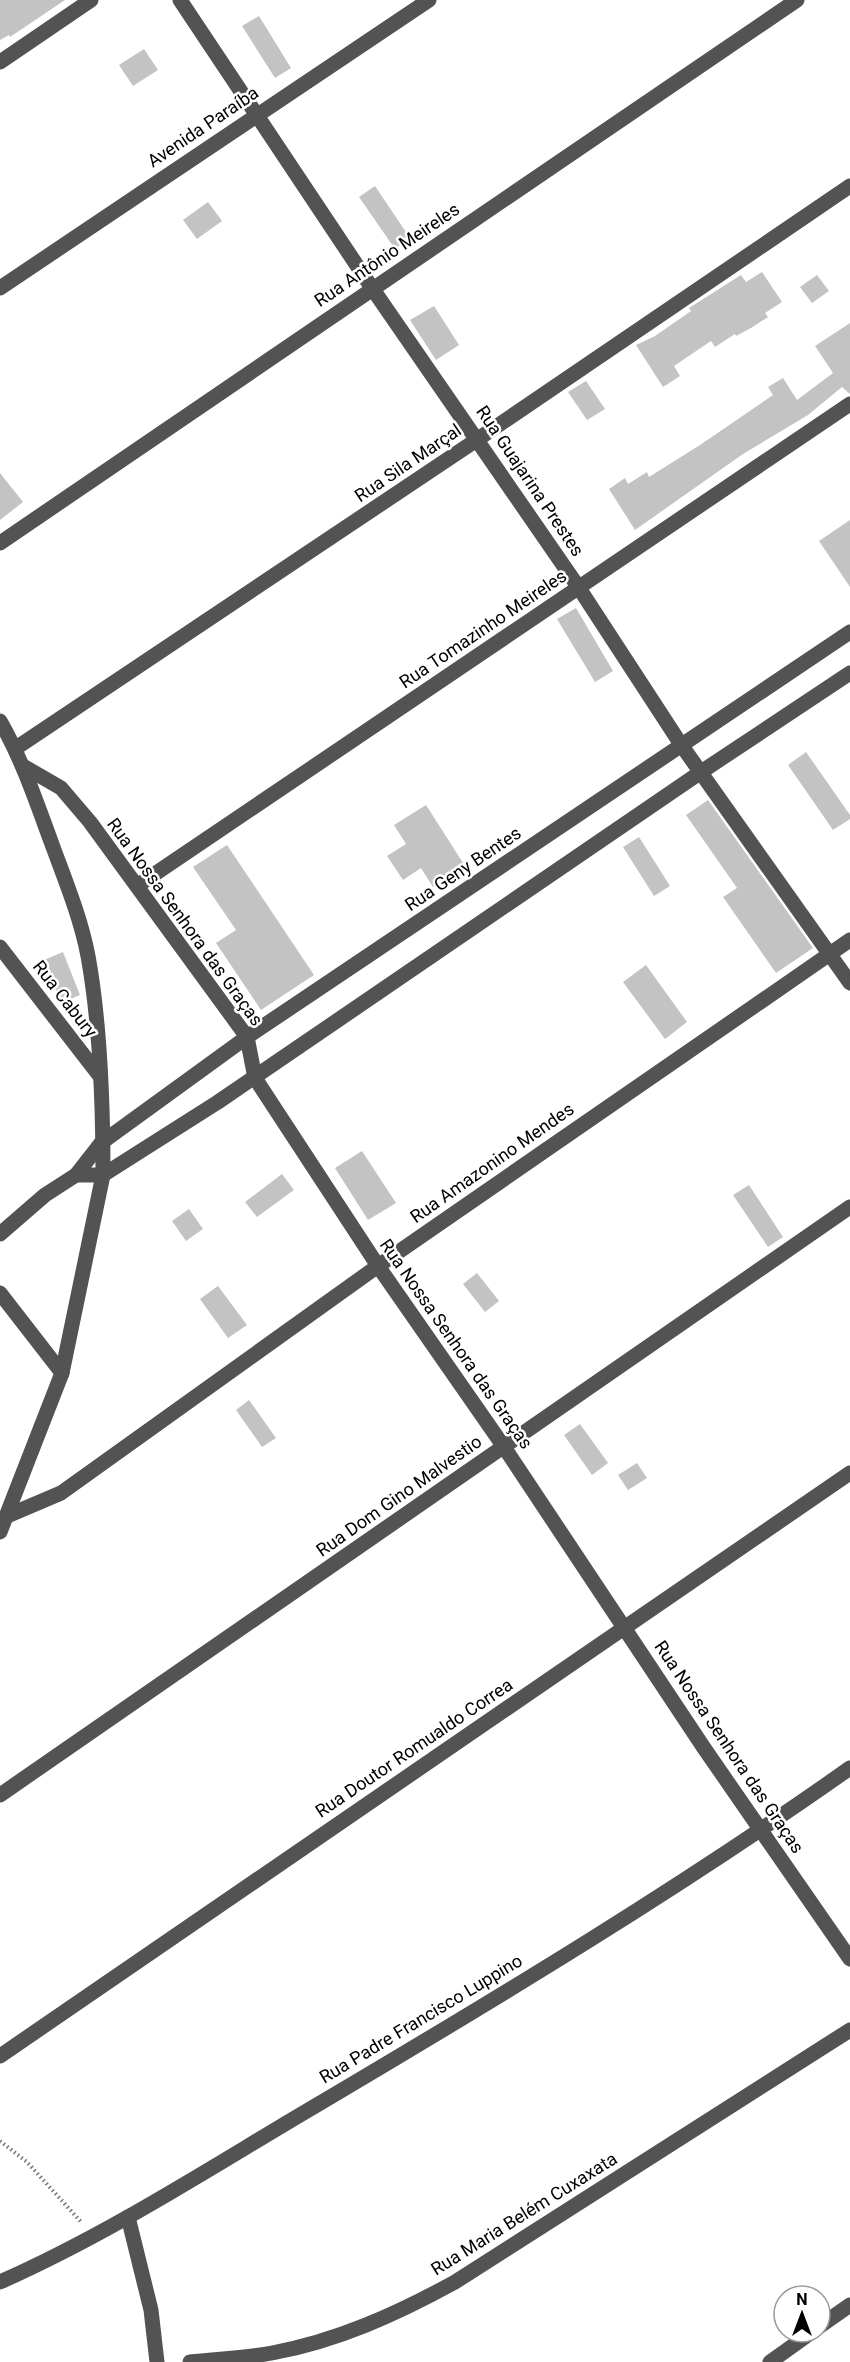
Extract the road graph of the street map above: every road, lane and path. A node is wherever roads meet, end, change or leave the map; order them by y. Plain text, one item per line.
1 (91, 0) edge
2 (180, 0) edge
3 (429, 0) edge
4 (797, 0) edge
5 (0, 62) edge
6 (257, 114) junction
7 (850, 186) edge
8 (0, 288) edge
9 (372, 288) junction
10 (850, 404) edge
11 (478, 440) junction
12 (0, 543) edge
13 (579, 588) junction
14 (850, 632) edge
15 (850, 673) edge
16 (0, 721) edge
17 (682, 746) junction
18 (15, 748) junction
19 (23, 766) junction
20 (701, 772) junction
21 (137, 886) junction
22 (850, 940) edge
23 (0, 947) edge
24 (830, 953) junction
25 (850, 983) edge
26 (247, 1037) junction
27 (99, 1074) junction
28 (255, 1078) junction
29 (101, 1143) junction
30 (76, 1175) junction
31 (103, 1175) junction
32 (850, 1207) edge
33 (0, 1234) edge
34 (378, 1266) junction
35 (0, 1293) edge
36 (62, 1372) junction
37 (504, 1447) junction
38 (850, 1473) edge
39 (7, 1516) junction
40 (0, 1532) edge
41 (625, 1627) junction
42 (850, 1768) edge
43 (0, 1795) edge
44 (761, 1831) junction
45 (850, 1959) edge
46 (850, 2030) edge
47 (0, 2056) edge
48 (0, 2141) edge
49 (128, 2217) junction
50 (94, 2237) junction
51 (0, 2282) edge
52 (850, 2305) edge
53 (832, 2318) edge
54 (795, 2344) edge
55 (157, 2362) edge
56 (190, 2362) edge
57 (770, 2362) edge

1 - 5 street
2 - 6 street, Rua Guajarina Prestes
3 - 6 street, Avenida Paraíba
4 - 9 street, Rua Antônio Meireles
6 - 8 street, Avenida Paraíba
6 - 9 street, Rua Guajarina Prestes
7 - 11 street, Rua Sila Marçal
9 - 11 street, Rua Guajarina Prestes
9 - 12 street, Rua Antônio Meireles
10 - 13 street, Rua Tomazinho Meireles
11 - 13 street, Rua Guajarina Prestes
11 - 18 street, Rua Sila Marçal
13 - 17 street, Rua Guajarina Prestes
13 - 21 street, Rua Tomazinho Meireles
14 - 17 street, Rua Geny Bentes
15 - 20 street
16 - 18 street
17 - 20 street, Rua Guajarina Prestes
17 - 26 street, Rua Geny Bentes
18 - 19 street
19 - 21 street, Rua Nossa Senhora das Graças
19 - 27 street
20 - 24 street, Rua Guajarina Prestes
20 - 28 street
21 - 26 street, Rua Nossa Senhora das Graças
22 - 24 street, Rua Amazonino Mendes
23 - 27 street, Rua Cabury
24 - 25 street, Rua Guajarina Prestes
24 - 34 street, Rua Amazonino Mendes
26 - 28 street, Rua Nossa Senhora das Graças
26 - 29 street, Rua Geny Bentes
27 - 29 street
28 - 31 street
28 - 34 street, Rua Nossa Senhora das Graças
29 - 30 street, Rua Geny Bentes
29 - 31 street
30 - 31 street
30 - 33 street
31 - 36 street
32 - 37 street, Rua Dom Gino Malvestio
34 - 37 street, Rua Nossa Senhora das Graças
34 - 39 street, Rua Amazonino Mendes
35 - 36 street
36 - 39 street
37 - 41 street, Rua Nossa Senhora das Graças
37 - 43 street, Rua Dom Gino Malvestio
38 - 41 street, Rua Doutor Romualdo Correa
39 - 40 street
41 - 44 street, Rua Nossa Senhora das Graças
41 - 47 street, Rua Doutor Romualdo Correa
42 - 44 street, Rua Padre Francisco Luppino
44 - 45 street, Rua Nossa Senhora das Graças
44 - 49 street, Rua Padre Francisco Luppino
46 - 56 street, Rua Maria Belém Cuxaxata
48 - 50 path
49 - 50 street, Rua Padre Francisco Luppino
49 - 55 street
50 - 51 street, Rua Padre Francisco Luppino
52 - 53 street
54 - 57 street

